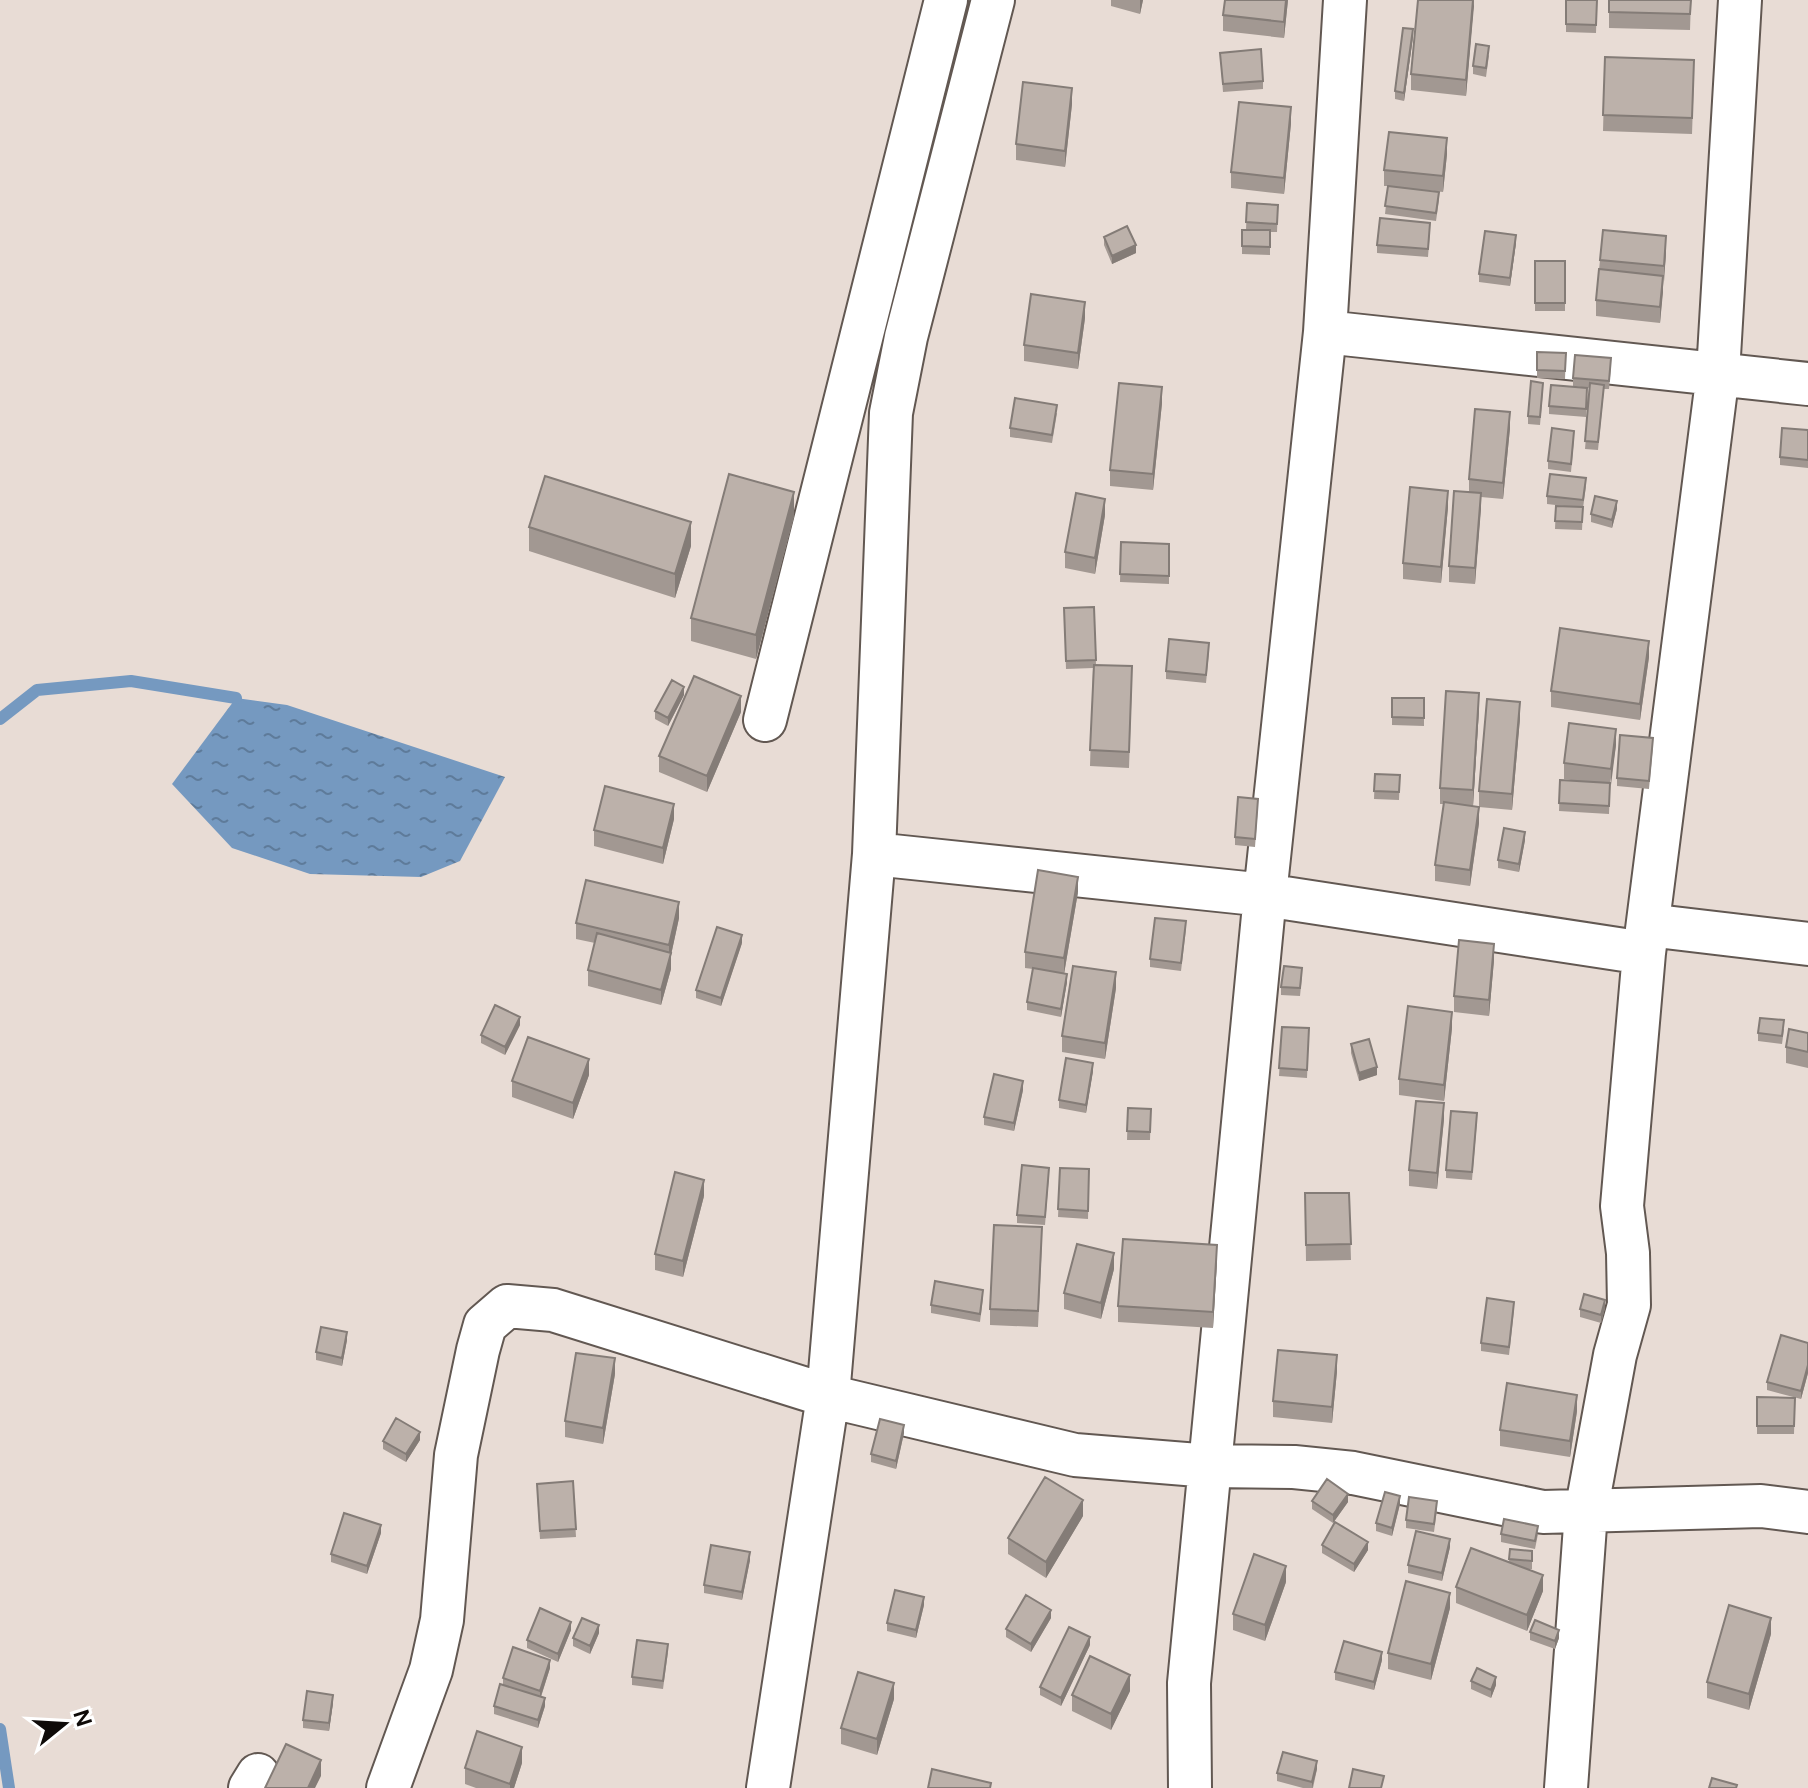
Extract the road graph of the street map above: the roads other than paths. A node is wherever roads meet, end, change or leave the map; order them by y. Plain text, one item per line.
1 (946, 0) edge
2 (993, 0) edge
3 (1345, 0) edge
4 (1740, 0) edge
5 (1325, 332) junction
6 (1718, 373) junction
7 (1808, 384) edge
8 (765, 720) dead end
9 (874, 854) junction
10 (1265, 895) junction
11 (1646, 939) junction
12 (1808, 944) edge
13 (828, 1396) junction
14 (1210, 1466) junction
15 (1586, 1512) junction
16 (1808, 1512) edge
17 (388, 1788) edge
18 (768, 1788) edge
19 (1190, 1788) edge
20 (1566, 1788) edge

1 - 8 street
2 - 9 street
3 - 5 street
4 - 6 street
5 - 6 street
5 - 10 street
6 - 7 street
6 - 11 street
9 - 10 street
9 - 13 street
10 - 11 street
10 - 14 street
11 - 12 street
11 - 15 street
13 - 14 street
13 - 17 street
13 - 18 street
14 - 15 street
14 - 19 street
15 - 16 street
15 - 20 street

